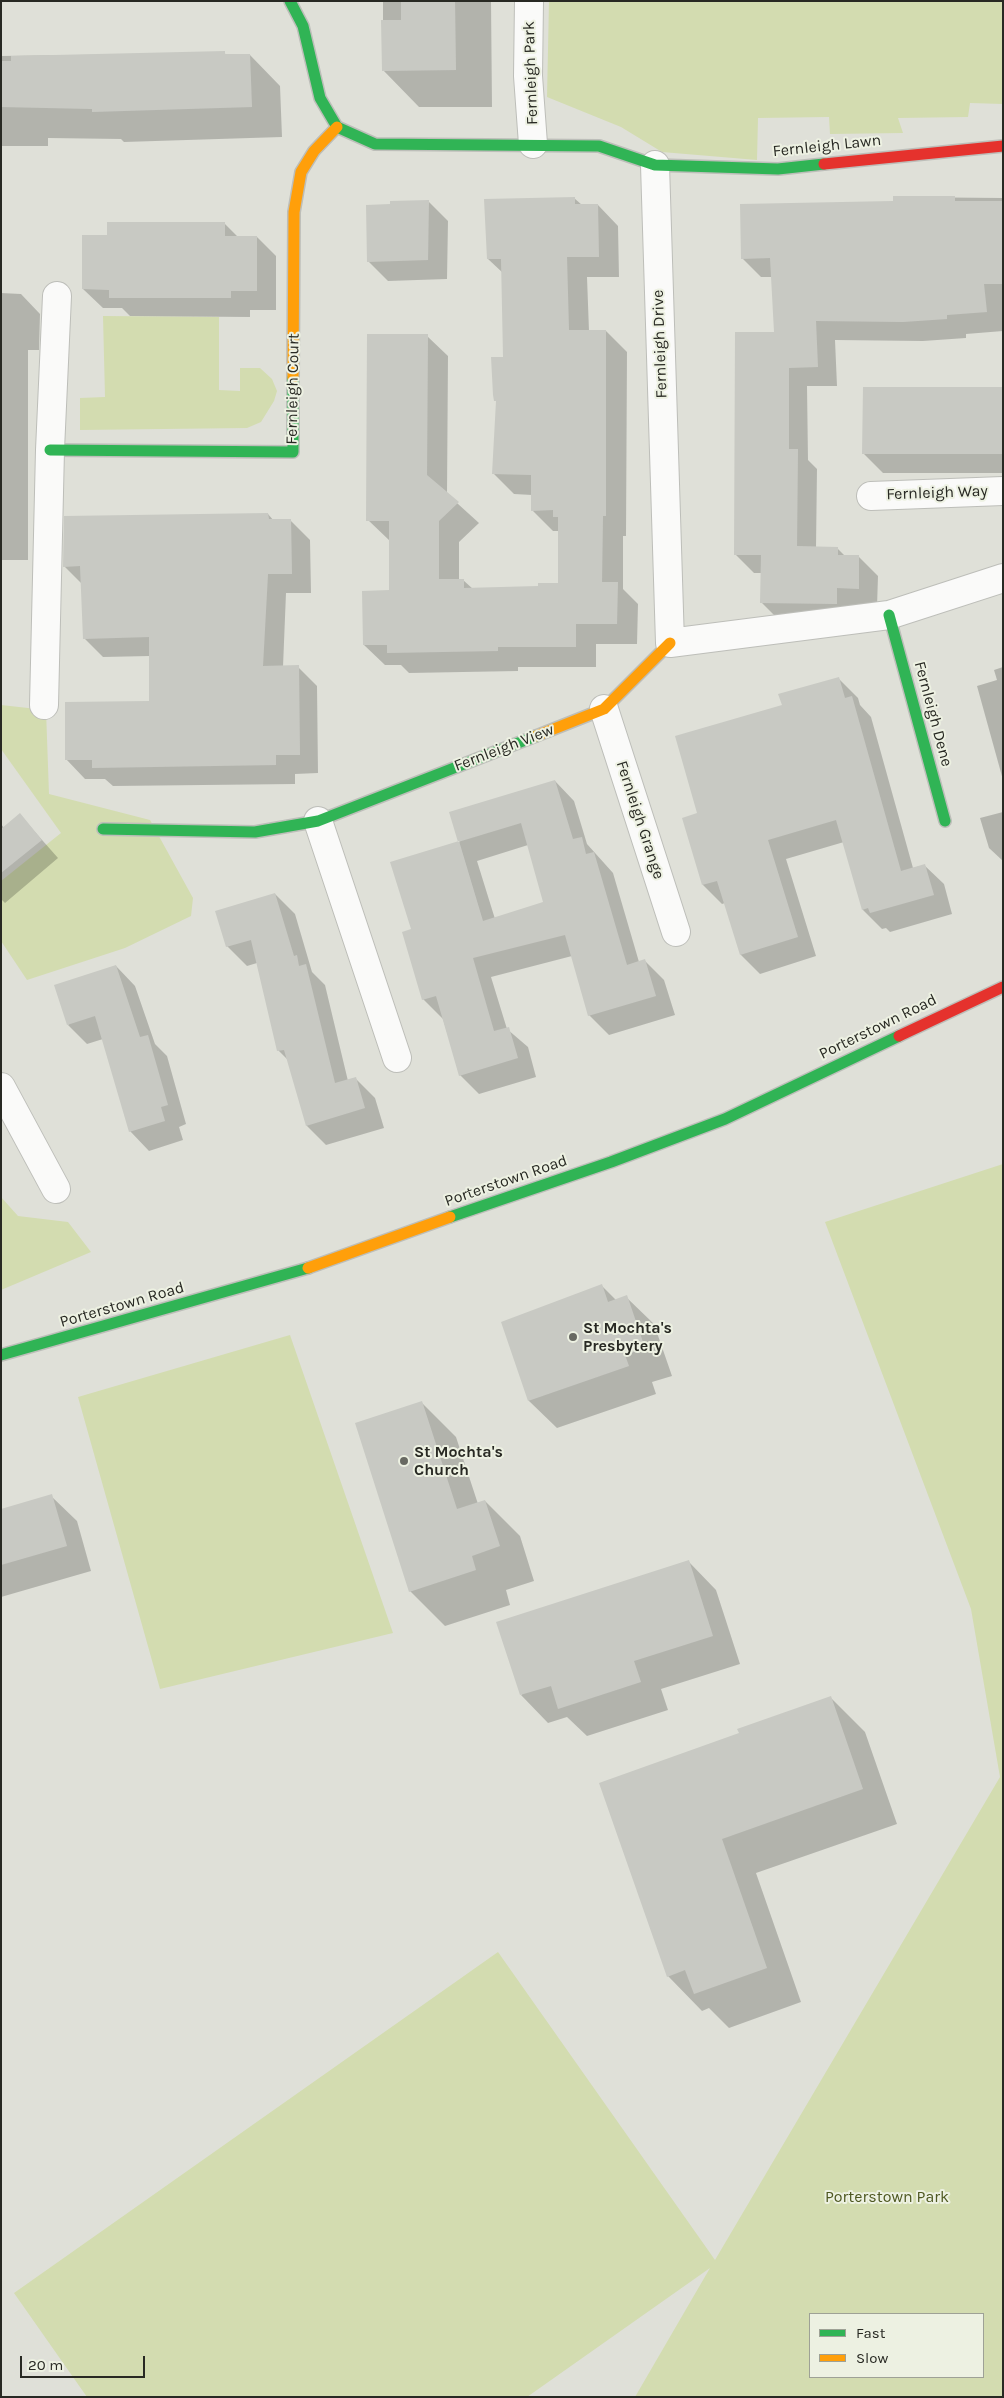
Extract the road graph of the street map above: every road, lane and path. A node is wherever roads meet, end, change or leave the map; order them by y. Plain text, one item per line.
1 (290, 1) edge
2 (529, 1) edge
3 (338, 127) junction
4 (533, 144) junction
5 (1003, 146) edge
6 (655, 164) junction
7 (57, 296) dead end
8 (50, 450) junction
9 (1003, 491) edge
10 (871, 496) dead end
11 (1003, 578) edge
12 (889, 615) junction
13 (670, 644) junction
14 (44, 705) dead end
15 (604, 709) junction
16 (318, 821) junction
17 (945, 821) dead end
18 (103, 829) dead end
19 (676, 932) dead end
20 (1003, 987) edge
21 (397, 1058) dead end
22 (1, 1087) edge
23 (56, 1189) dead end
24 (1, 1355) edge

1 - 3 street
2 - 4 street, Fernleigh Park
3 - 4 street
3 - 8 street, Fernleigh Court
4 - 6 street
5 - 6 street, Fernleigh Lawn
6 - 13 street, Fernleigh Drive
7 - 8 street
8 - 14 street
9 - 10 street, Fernleigh Way
11 - 12 street
12 - 13 street
12 - 17 street, Fernleigh Dene
13 - 15 street, Fernleigh View
15 - 16 street, Fernleigh View
15 - 19 street, Fernleigh Grange
16 - 18 street, Fernleigh View
16 - 21 street
20 - 24 street, Porterstown Road
22 - 23 street

